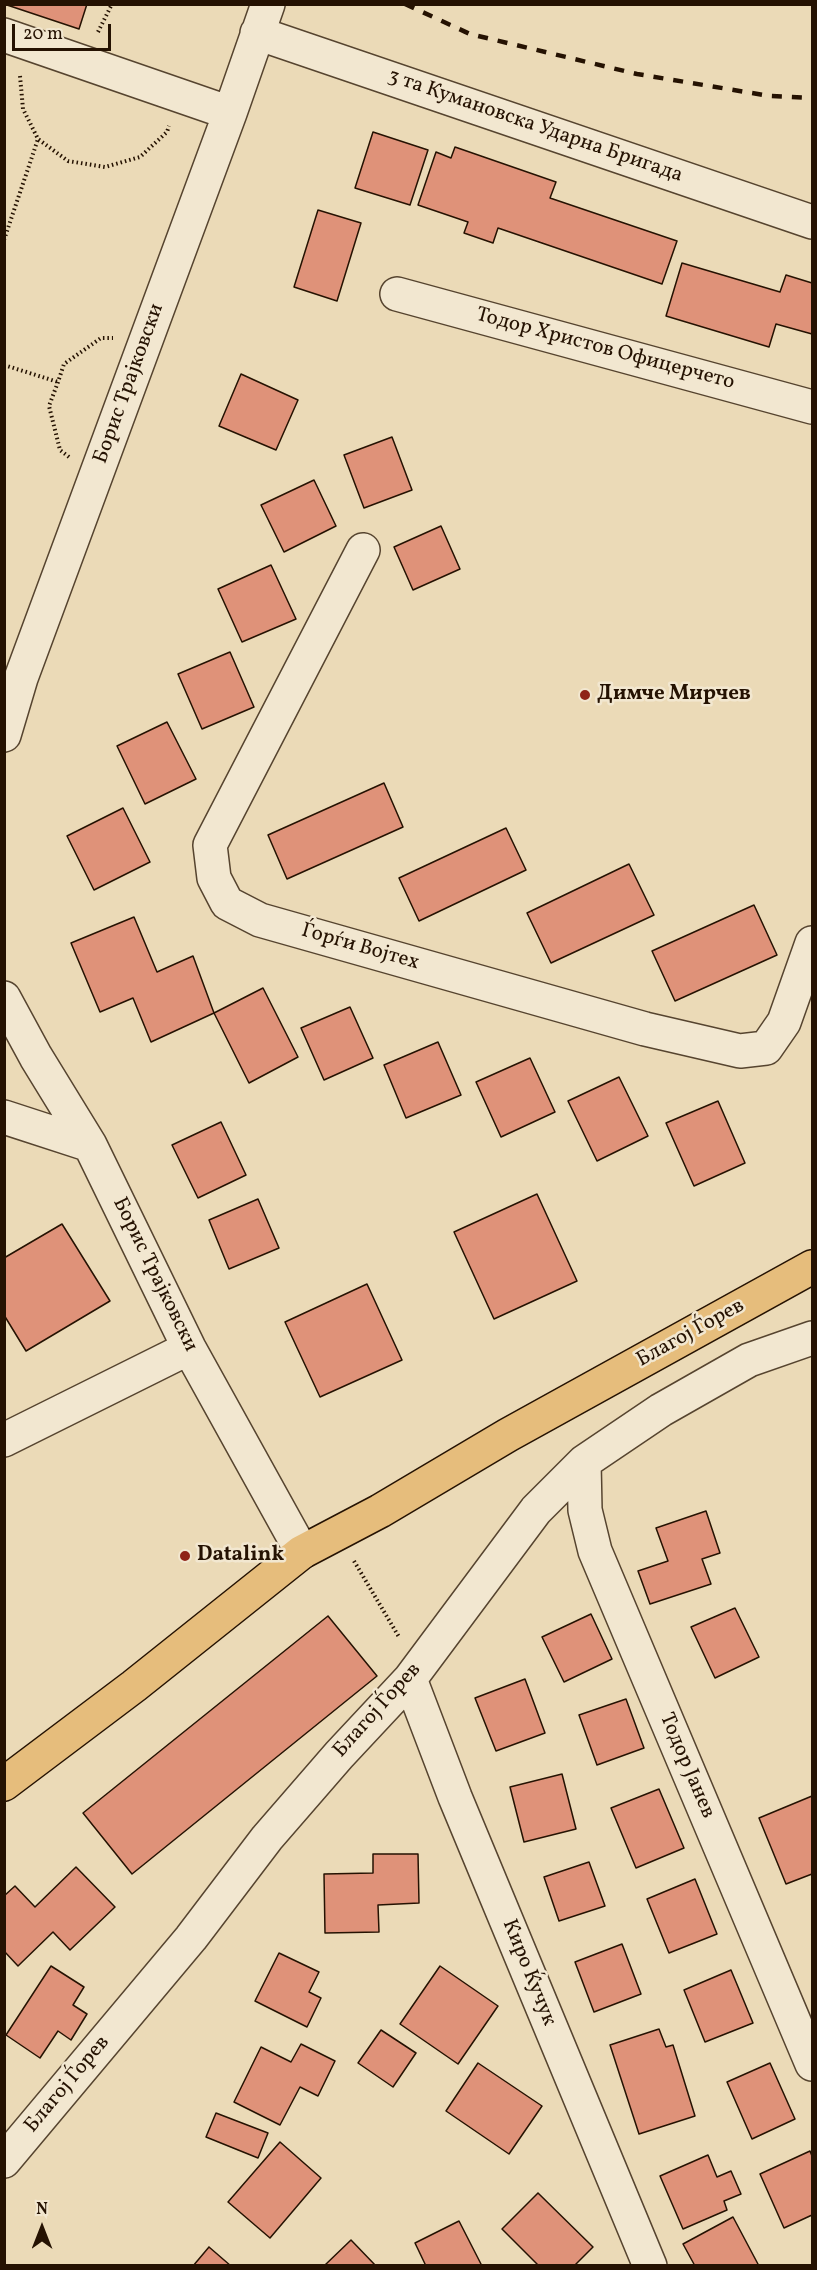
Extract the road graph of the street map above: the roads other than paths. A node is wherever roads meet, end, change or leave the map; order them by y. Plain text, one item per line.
1 (263, 19) edge
2 (18, 40) edge
3 (230, 113) junction
4 (813, 222) edge
5 (397, 294) dead end
6 (813, 407) edge
7 (363, 550) dead end
8 (13, 675) edge
9 (4, 735) edge
10 (813, 943) edge
11 (4, 998) edge
12 (4, 1117) edge
13 (90, 1146) junction
14 (813, 1267) edge
15 (813, 1338) edge
16 (189, 1348) junction
17 (4, 1440) edge
18 (584, 1462) junction
19 (302, 1552) junction
20 (414, 1673) junction
21 (4, 1784) edge
22 (813, 2064) edge
23 (4, 2161) edge
24 (650, 2265) edge

1 - 3 street, Борис Трајковски
1 - 4 street, 3 та Кумановска Ударна Бригада
2 - 3 street
3 - 8 street, Борис Трајковски
5 - 6 street, Тодор Христов Офицерчето
7 - 10 street, Ѓорѓи Војтех
8 - 9 street, Борис Трајковски
11 - 13 street, Борис Трајковски
12 - 13 street
13 - 16 street, Борис Трајковски
14 - 19 main road, Благој Ѓорев
15 - 18 street, Благој Ѓорев
16 - 17 street
16 - 19 street, Борис Трајковски
18 - 20 street, Благој Ѓорев
18 - 22 street, Тодор Јанев
19 - 21 main road, Благој Ѓорев
20 - 23 street, Благој Ѓорев
20 - 24 street, Киро Ќучук

